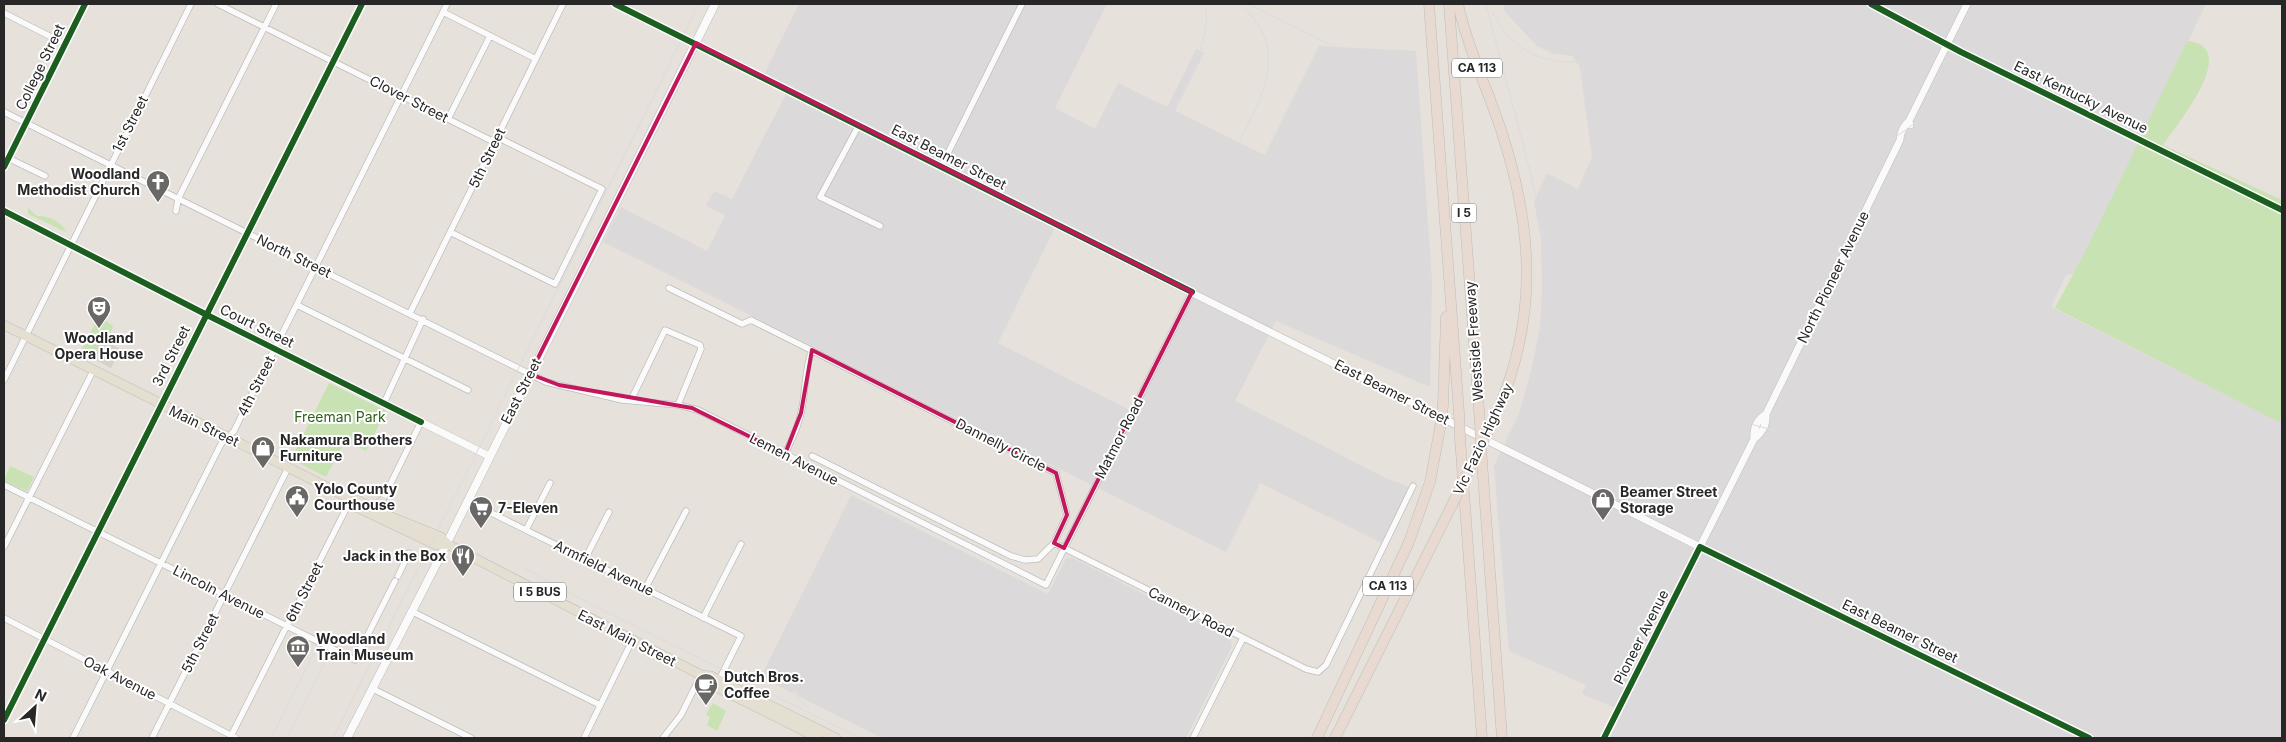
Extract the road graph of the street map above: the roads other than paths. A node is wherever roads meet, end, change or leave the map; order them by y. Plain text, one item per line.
1 (85, 4) edge
2 (191, 4) edge
3 (218, 4) edge
4 (276, 4) edge
5 (362, 4) edge
6 (447, 4) edge
7 (563, 4) edge
8 (616, 4) edge
9 (715, 4) edge
10 (1022, 4) edge
11 (1429, 4) edge
12 (1449, 4) edge
13 (1458, 4) edge
14 (1871, 4) edge
15 (1967, 4) edge
16 (443, 12) junction
17 (4, 13) edge
18 (265, 27) junction
19 (490, 36) junction
20 (65, 44) junction
21 (696, 44) junction
22 (1948, 44) junction
23 (536, 59) junction
24 (333, 61) junction
25 (401, 95) junction
26 (4, 112) edge
27 (448, 119) junction
28 (26, 123) junction
29 (859, 125) junction
30 (496, 140) junction
31 (8, 158) junction
32 (110, 165) junction
33 (4, 167) edge
34 (941, 167) junction
35 (45, 176) dead end
36 (178, 199) junction
37 (176, 210) dead end
38 (2282, 210) edge
39 (4, 211) edge
40 (880, 226) dead end
41 (450, 232) junction
42 (247, 234) junction
43 (70, 244) junction
44 (1448, 264) junction
45 (315, 267) junction
46 (670, 288) dead end
47 (1192, 292) junction
48 (297, 305) junction
49 (410, 313) junction
50 (206, 314) junction
51 (423, 319) junction
52 (4, 325) edge
53 (25, 336) junction
54 (275, 349) junction
55 (812, 350) junction
56 (405, 359) junction
57 (93, 371) junction
58 (530, 374) junction
59 (4, 380) edge
60 (468, 390) dead end
61 (632, 401) junction
62 (384, 403) junction
63 (161, 405) junction
64 (678, 405) junction
65 (421, 422) junction
66 (228, 438) junction
67 (784, 454) junction
68 (489, 456) junction
69 (812, 456) dead end
70 (826, 464) junction
71 (288, 468) junction
72 (822, 473) junction
73 (550, 483) dead end
74 (4, 486) edge
75 (1413, 486) dead end
76 (29, 498) junction
77 (350, 499) junction
78 (382, 500) junction
79 (467, 501) junction
80 (372, 508) junction
81 (686, 511) dead end
82 (384, 512) junction
83 (609, 512) dead end
84 (939, 520) junction
85 (934, 529) junction
86 (526, 530) junction
87 (98, 532) junction
88 (1054, 543) junction
89 (446, 544) junction
90 (740, 544) dead end
91 (4, 547) edge
92 (1700, 547) junction
93 (1064, 548) junction
94 (410, 553) dead end
95 (585, 559) junction
96 (162, 563) junction
97 (1046, 585) joint
98 (645, 589) junction
99 (224, 595) junction
100 (412, 612) junction
101 (4, 618) edge
102 (704, 618) junction
103 (287, 625) junction
104 (1244, 638) junction
105 (44, 639) junction
106 (632, 641) junction
107 (107, 672) junction
108 (701, 675) junction
109 (719, 680) junction
110 (372, 689) junction
111 (170, 704) junction
112 (600, 706) junction
113 (4, 720) edge
114 (233, 737) edge
115 (73, 738) edge
116 (152, 738) edge
117 (348, 738) edge
118 (471, 738) edge
119 (584, 738) edge
120 (663, 738) edge
121 (818, 738) edge
122 (836, 738) edge
123 (1193, 738) edge
124 (1318, 738) edge
125 (1334, 738) edge
126 (1482, 738) edge
127 (1502, 738) edge
128 (1604, 738) edge
129 (2089, 738) edge

1 - 20 street, College Street
2 - 32 street, 1st Street
3 - 18 street, Clover Street
4 - 18 street
5 - 24 street, 3rd Street
6 - 16 street, 4th Street
7 - 23 street, 5th Street
8 - 21 street, East Beamer Street
9 - 21 main road, East Street
10 - 34 street
11 - 44 highway, Westside Freeway / I 5
12 - 127 highway, Westside Freeway / I 5, bridge
13 - 125 highway, Vic Fazio Highway / CA 113, bridge
14 - 22 street, East Kentucky Avenue
15 - 22 street, North Pioneer Avenue
16 - 19 street
16 - 25 street, 4th Street
17 - 20 street
18 - 24 street, Clover Street
18 - 36 street
19 - 23 street
19 - 27 street
20 - 28 street, College Street
21 - 29 street, East Beamer Street
21 - 58 main road, East Street
22 - 38 street, East Kentucky Avenue
22 - 92 street, North Pioneer Avenue
23 - 30 street, 5th Street
24 - 25 street, Clover Street
24 - 42 street, 3rd Street
25 - 27 street, Clover Street
25 - 45 street, 4th Street
26 - 28 street, North Street
27 - 30 street, Clover Street
28 - 31 street, College Street
28 - 32 street, North Street
29 - 34 street, East Beamer Street
29 - 40 street
30 - 41 street, 5th Street
30 - 41 street, Clover Street
31 - 33 street, College Street
31 - 35 street
32 - 36 street, North Street
32 - 43 street, 1st Street
34 - 47 street, East Beamer Street
36 - 37 street
36 - 42 street, North Street
39 - 43 street, Court Street
41 - 49 street, 5th Street
42 - 45 street, North Street
42 - 50 street, 3rd Street
43 - 50 street, Court Street
43 - 53 street, 1st Street
44 - 124 highway, CA 113, bridge
44 - 126 highway, Westside Freeway / I 5, bridge
45 - 48 street, 4th Street
45 - 49 street, North Street
46 - 55 street, Dannelly Circle
47 - 92 street, East Beamer Street
47 - 93 street, Matmor Road
48 - 54 street, 4th Street
48 - 56 street
49 - 51 street, North Street
50 - 54 street, Court Street
50 - 63 street, 3rd Street
51 - 56 street
51 - 58 street, North Street
52 - 53 main road, Main Street / I 5 BUS
53 - 57 main road, Main Street / I 5 BUS
53 - 59 street, 1st Street
54 - 62 street, Court Street
54 - 66 street, 4th Street
55 - 67 street
55 - 88 street, Dannelly Circle
56 - 60 street
56 - 62 street
57 - 63 main road, Main Street / I 5 BUS
57 - 76 street
58 - 61 street, Lemen Avenue
58 - 68 main road, East Street
61 - 64 street, Lemen Avenue
61 - 64 street
62 - 65 street, Court Street
63 - 66 main road, Main Street / I 5 BUS
63 - 87 street, 3rd Street
64 - 67 street, Lemen Avenue
65 - 68 street, Court Street
65 - 78 street
66 - 71 main road, Main Street / I 5 BUS
66 - 96 street, 4th Street
67 - 72 street, Lemen Avenue
68 - 79 main road, East Street
69 - 70 street, Dannelly Circle
70 - 72 street
70 - 84 street, Dannelly Circle
71 - 77 main road, Main Street / I 5 BUS
71 - 99 street, 5th Street
72 - 85 street, Lemen Avenue
73 - 86 street
74 - 76 street, Lincoln Avenue
75 - 104 street, Cannery Road
76 - 87 street, Lincoln Avenue
76 - 91 street
77 - 80 main road, Main Street / I 5 BUS
77 - 89 main road, Main Street / I 5 BUS
77 - 103 street, 6th Street
78 - 80 main road
78 - 82 main road
79 - 86 street, Armfield Avenue
79 - 89 main road, East Street
80 - 82 main road, Main Street / I 5 BUS
81 - 98 street
82 - 89 main road, Main Street / I 5 BUS
83 - 95 street
84 - 85 street
84 - 88 street, Dannelly Circle
85 - 97 street, Lemen Avenue
86 - 95 street, Armfield Avenue
87 - 96 street, Lincoln Avenue
87 - 105 street, 3rd Street
88 - 93 street, Cannery Road
89 - 100 main road, East Street
89 - 106 main road, East Main Street / I 5 BUS
90 - 102 street
92 - 128 street, Pioneer Avenue
92 - 129 street, East Beamer Street
93 - 97 street, Matmor Road
93 - 104 street, Cannery Road
94 - 103 street, Lincoln Avenue
95 - 98 street, Armfield Avenue
96 - 99 street, Lincoln Avenue
96 - 107 street, 4th Street
98 - 102 street, Armfield Avenue
99 - 103 street, Lincoln Avenue
99 - 111 street, 5th Street
100 - 110 main road, East Street
100 - 112 street
101 - 105 street, Oak Avenue
102 - 109 street, Armfield Avenue
103 - 114 street, 6th Street
104 - 123 street
105 - 107 street, Oak Avenue
105 - 113 street, 3rd Street
106 - 108 main road, East Main Street / I 5 BUS
106 - 112 street
107 - 111 street, Oak Avenue
107 - 115 street, 4th Street
108 - 109 main road, East Main Street / I 5 BUS
108 - 120 street
108 - 121 main road, East Main Street / I 5 BUS
109 - 122 main road, East Main Street / I 5 BUS
110 - 117 main road, East Street
110 - 118 street
111 - 114 street, Oak Avenue
111 - 116 street, 5th Street
112 - 119 street

